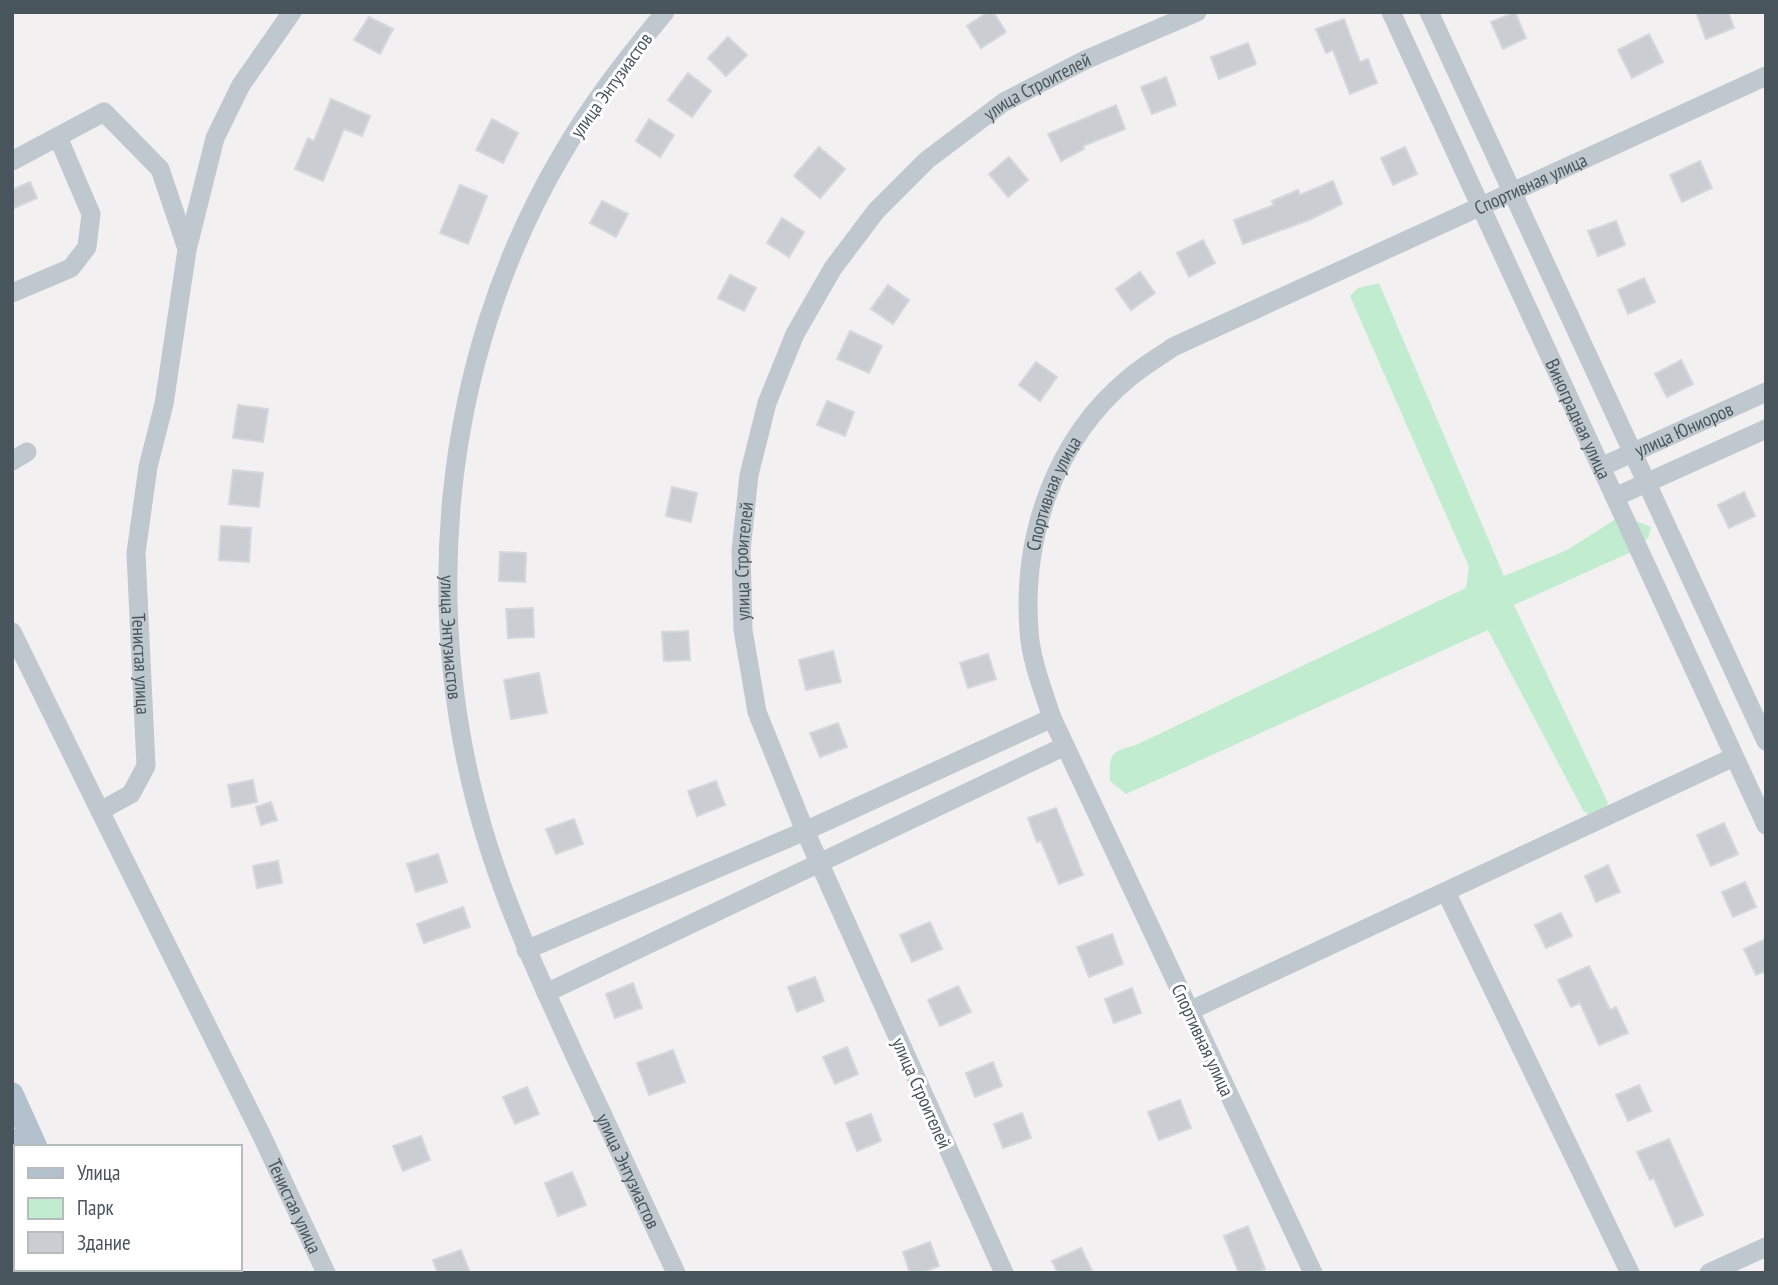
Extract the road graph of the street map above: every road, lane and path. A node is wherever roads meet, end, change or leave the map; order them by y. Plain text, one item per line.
1 (292, 12) edge
2 (665, 12) edge
3 (1197, 12) edge
4 (1391, 12) edge
5 (1429, 12) edge
6 (1766, 76) edge
7 (58, 137) junction
8 (12, 161) edge
9 (1513, 193) junction
10 (1481, 207) junction
11 (187, 250) junction
12 (12, 293) edge
13 (1766, 392) edge
14 (1766, 429) edge
15 (1632, 452) junction
16 (1601, 467) junction
17 (1647, 483) junction
18 (1615, 497) junction
19 (12, 632) edge
20 (1052, 718) junction
21 (1766, 741) edge
22 (1065, 746) junction
23 (1734, 757) junction
24 (100, 811) junction
25 (1766, 825) edge
26 (805, 831) junction
27 (819, 862) junction
28 (1446, 892) junction
29 (526, 950) junction
30 (546, 993) junction
31 (1189, 1011) junction
32 (12, 1094) edge
33 (35, 1145) edge
34 (1766, 1247) edge
35 (326, 1273) edge
36 (676, 1273) edge
37 (1003, 1273) edge
38 (1313, 1273) edge
39 (1630, 1273) edge
40 (1709, 1273) edge

1 - 11 street, Тенистая улица
2 - 29 street, улица Энтузиастов
3 - 26 street, улица Строителей
4 - 10 street, Виноградная улица
5 - 9 street, Виноградная улица
6 - 9 street, Спортивная улица
7 - 8 street
7 - 11 street
7 - 12 street
9 - 10 street, Спортивная улица
9 - 15 street, Виноградная улица
10 - 16 street, Виноградная улица
10 - 20 street, Спортивная улица
11 - 24 street, Тенистая улица
13 - 15 street, улица Юниоров
14 - 17 street, улица Юниоров
15 - 16 street, улица Юниоров
15 - 17 street, Виноградная улица
16 - 18 street, Виноградная улица
17 - 18 street, улица Юниоров
17 - 21 street, Виноградная улица
18 - 23 street, Виноградная улица
19 - 24 street
20 - 22 street, Спортивная улица
20 - 26 street
22 - 27 street
22 - 31 street, Спортивная улица
23 - 25 street, Виноградная улица
23 - 28 street
24 - 35 street, Тенистая улица
26 - 27 street, улица Строителей
26 - 29 street
27 - 30 street
27 - 37 street, улица Строителей
28 - 31 street
28 - 39 street
29 - 30 street, улица Энтузиастов
30 - 36 street, улица Энтузиастов
31 - 38 street, Спортивная улица
32 - 33 main road
34 - 40 street

